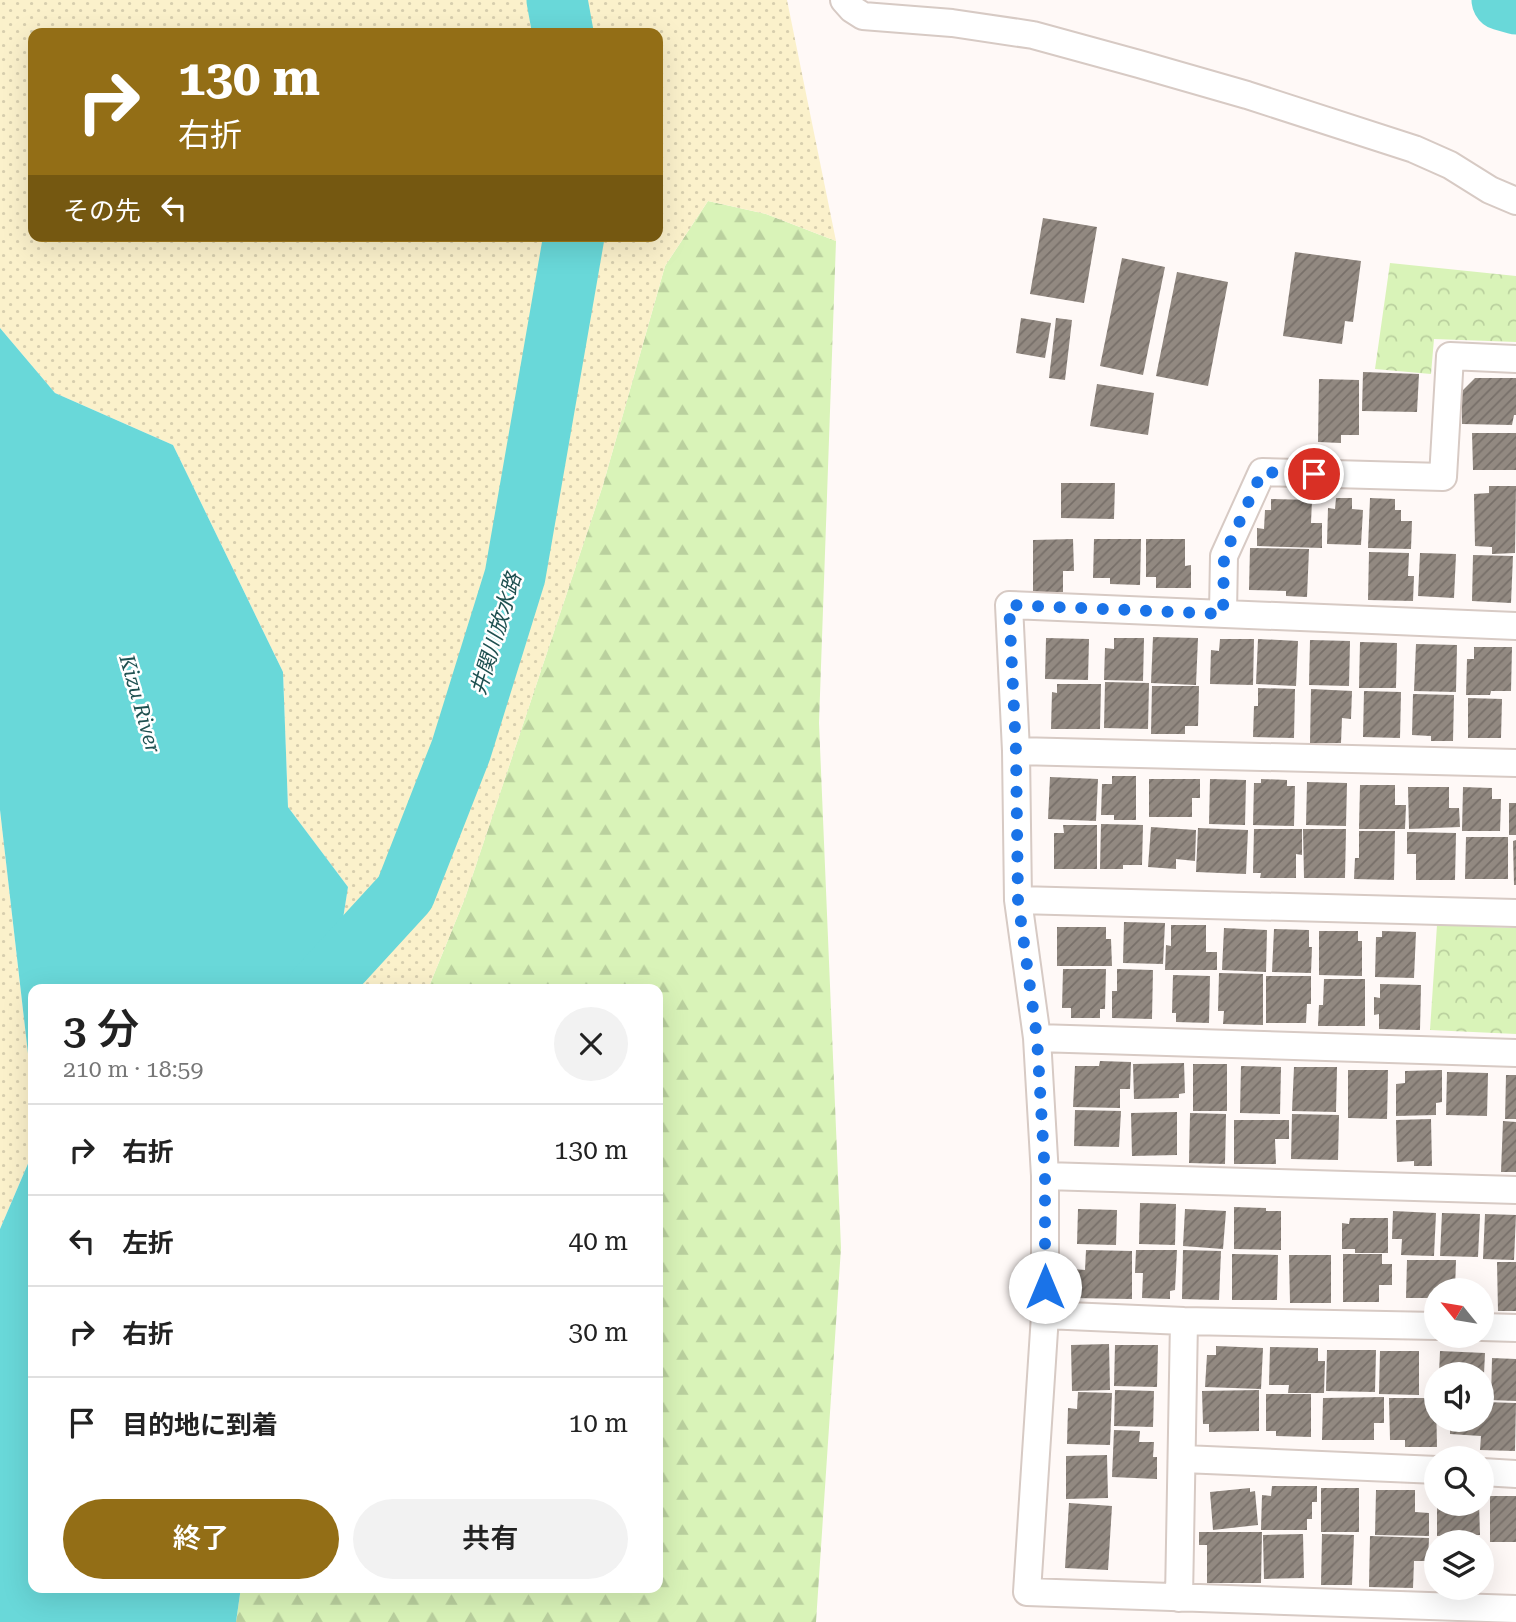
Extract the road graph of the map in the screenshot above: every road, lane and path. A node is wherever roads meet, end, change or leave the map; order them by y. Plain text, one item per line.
1 (844, 0) edge
2 (1516, 201) edge
3 (1516, 359) edge
4 (1223, 614) junction
5 (1516, 626) edge
6 (1016, 751) junction
7 (1516, 763) edge
8 (1018, 900) junction
9 (1516, 913) edge
10 (1037, 1038) junction
11 (1516, 1053) edge
12 (1045, 1176) junction
13 (1516, 1190) edge
14 (1045, 1315) junction
15 (1184, 1321) junction
16 (1424, 1326) edge
17 (1494, 1327) edge
18 (1516, 1328) edge
19 (1183, 1459) junction
20 (1424, 1469) edge
21 (1494, 1473) edge
22 (1516, 1474) edge
23 (1179, 1598) junction
24 (1516, 1609) edge

1 - 2 street
3 - 4 street
4 - 5 street
4 - 6 street
6 - 7 street
6 - 8 street
8 - 9 street
8 - 10 street
10 - 11 street
10 - 12 street
12 - 13 street
12 - 14 street
14 - 15 street
14 - 23 street
15 - 16 street
15 - 19 street
17 - 18 street
19 - 20 street
19 - 23 street
21 - 22 street
23 - 24 street

